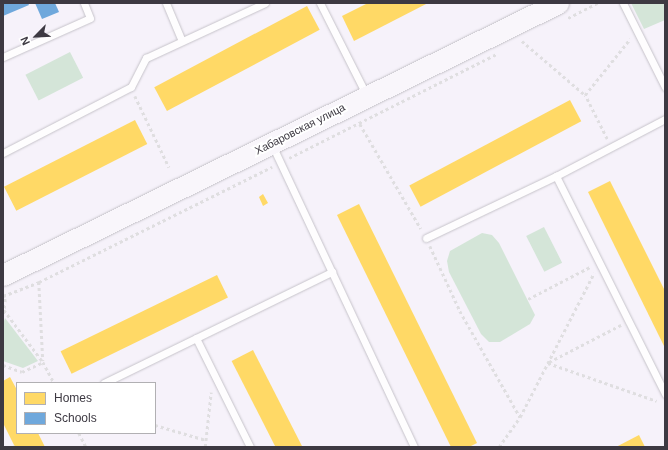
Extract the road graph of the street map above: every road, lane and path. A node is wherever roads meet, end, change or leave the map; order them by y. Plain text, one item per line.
1 (84, 3) edge
2 (166, 3) edge
3 (265, 3) edge
4 (320, 3) edge
5 (598, 3) edge
6 (623, 3) edge
7 (560, 12) edge
8 (637, 31) junction
9 (529, 37) dead end
10 (182, 41) junction
11 (522, 41) junction
12 (515, 44) dead end
13 (501, 52) dead end
14 (3, 57) edge
15 (131, 87) junction
16 (665, 87) edge
17 (367, 96) junction
18 (585, 96) junction
19 (665, 119) edge
20 (360, 124) junction
21 (271, 144) junction
22 (611, 147) junction
23 (3, 152) edge
24 (281, 162) junction
25 (169, 167) dead end
26 (556, 176) junction
27 (426, 238) junction
28 (44, 256) junction
29 (599, 262) junction
30 (3, 266) edge
31 (332, 272) junction
32 (3, 275) edge
33 (39, 282) junction
34 (3, 296) edge
35 (528, 299) dead end
36 (4, 312) edge
37 (628, 321) junction
38 (196, 338) junction
39 (43, 362) junction
40 (548, 363) junction
41 (3, 365) edge
42 (214, 374) junction
43 (53, 382) edge
44 (106, 382) edge
45 (665, 394) edge
46 (658, 401) dead end
47 (520, 417) junction
48 (156, 425) edge
49 (80, 434) edge
50 (206, 440) junction
51 (86, 447) edge
52 (206, 447) edge
53 (250, 447) edge
54 (414, 447) edge
55 (498, 447) edge

1 - 14 lane
2 - 10 lane
3 - 10 lane
4 - 17 lane
5 - 7 path
6 - 8 lane
7 - 17 main road, Хабаровская улица
8 - 16 lane
8 - 18 path
9 - 11 path
10 - 15 lane
11 - 12 path
11 - 18 path
13 - 20 path
15 - 23 lane
15 - 25 path
17 - 21 main road, Хабаровская улица
18 - 22 path
19 - 22 lane
20 - 24 path
20 - 27 path
21 - 24 lane
21 - 28 main road, Хабаровская улица
22 - 26 lane
24 - 31 lane
24 - 33 path
26 - 27 lane
26 - 29 lane
27 - 47 path
28 - 30 main road, Хабаровская улица
28 - 32 main road, Хабаровская улица
29 - 35 path
29 - 37 lane
29 - 40 path
31 - 38 lane
31 - 54 lane
33 - 34 path
33 - 39 path
34 - 36 path
36 - 39 path
37 - 40 path
37 - 45 lane
38 - 42 lane
38 - 44 lane
39 - 41 path
39 - 43 path
40 - 46 path
40 - 47 path
42 - 50 path
42 - 53 lane
47 - 55 path
48 - 50 path
49 - 51 path
50 - 52 path

